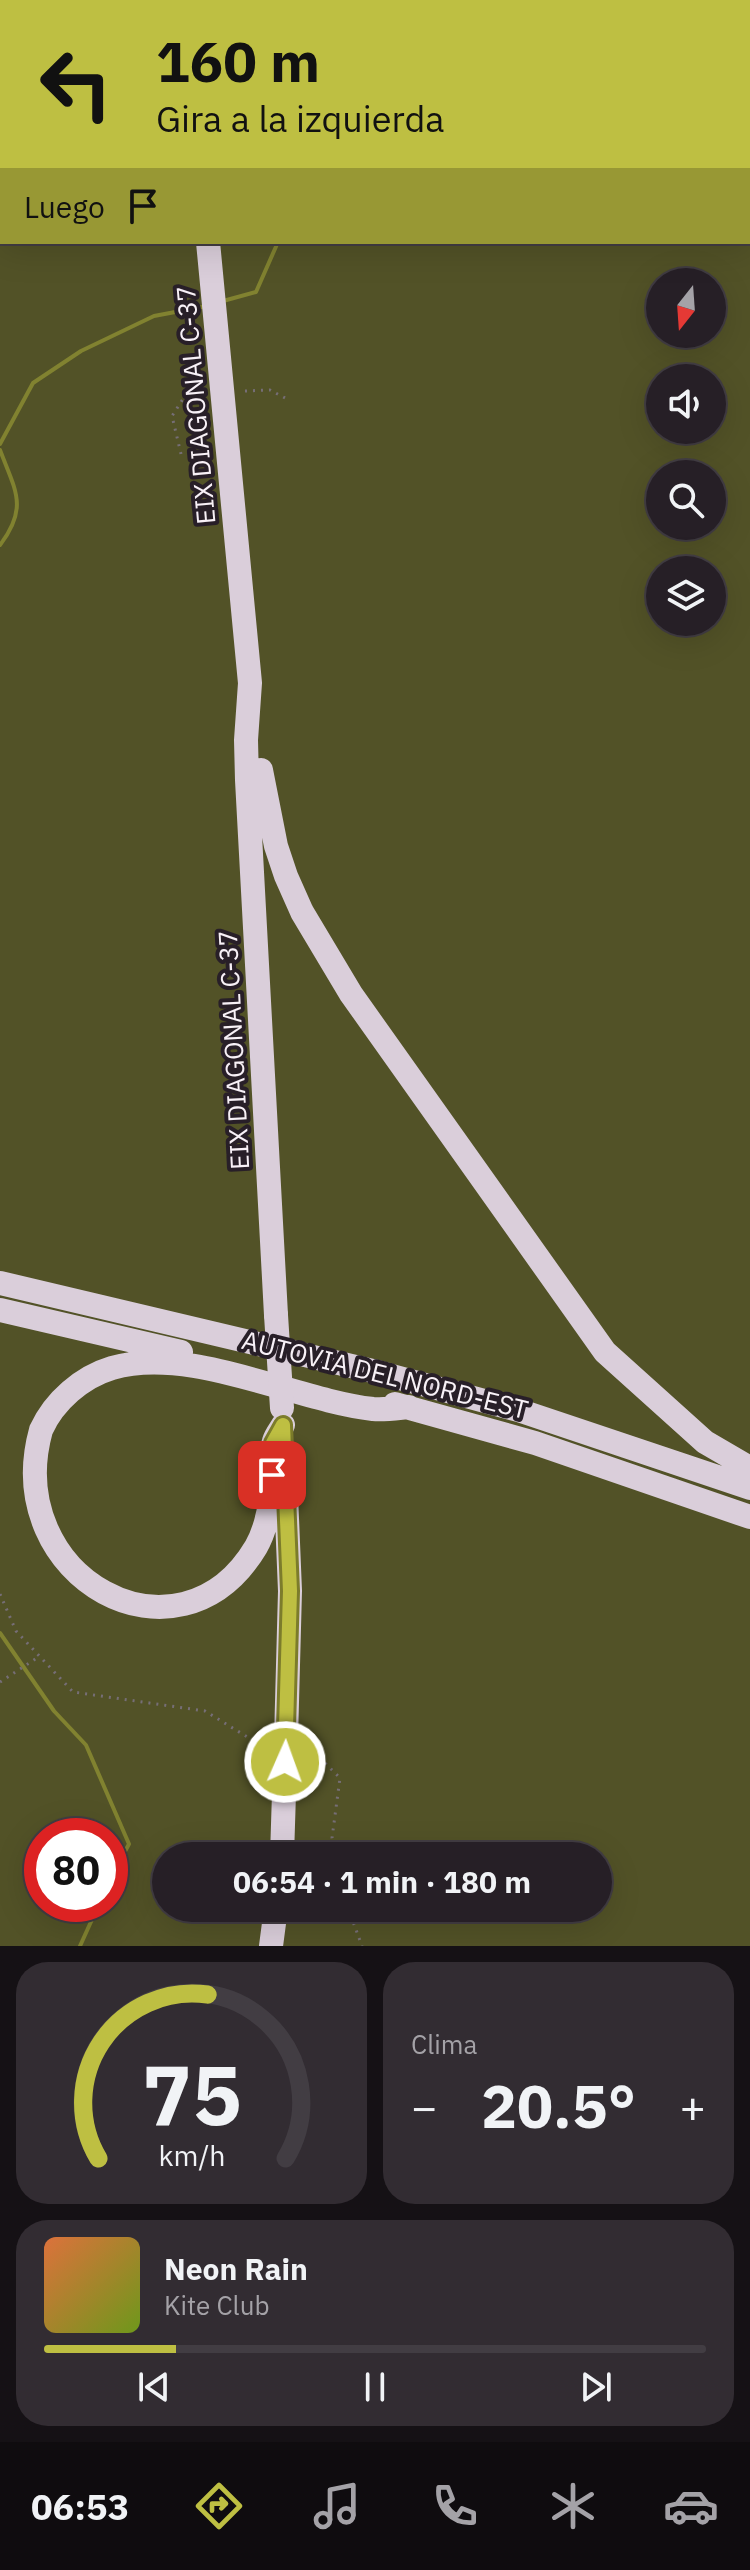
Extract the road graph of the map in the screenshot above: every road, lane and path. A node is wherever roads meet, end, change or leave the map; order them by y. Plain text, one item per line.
1 (209, 244) edge
2 (245, 391) dead end
3 (201, 394) dead end
4 (287, 399) dead end
5 (181, 454) dead end
6 (250, 683) junction
7 (0, 1283) edge
8 (0, 1310) edge
9 (409, 1407) junction
10 (282, 1416) junction
11 (750, 1468) edge
12 (750, 1488) edge
13 (750, 1517) edge
14 (0, 1594) edge
15 (40, 1656) junction
16 (0, 1682) edge
17 (284, 1750) junction
18 (282, 1842) edge
19 (333, 1842) edge
20 (274, 1922) edge
21 (353, 1922) edge
22 (271, 1946) edge
23 (362, 1946) edge

1 - 6 highway, EIX DIAGONAL C-37
2 - 4 path
3 - 5 path
6 - 10 highway, EIX DIAGONAL C-37, bridge
6 - 11 highway
7 - 12 highway, AUTOVIA DEL NORD-EST
8 - 9 highway, AUTOVIA DEL NORD-EST
9 - 10 highway
9 - 13 highway, AUTOVIA DEL NORD-EST
10 - 17 highway, EIX DIAGONAL C-37
14 - 15 path
15 - 16 path
15 - 17 path
17 - 18 highway, EIX DIAGONAL C-37
17 - 19 path
20 - 22 highway
21 - 23 path

